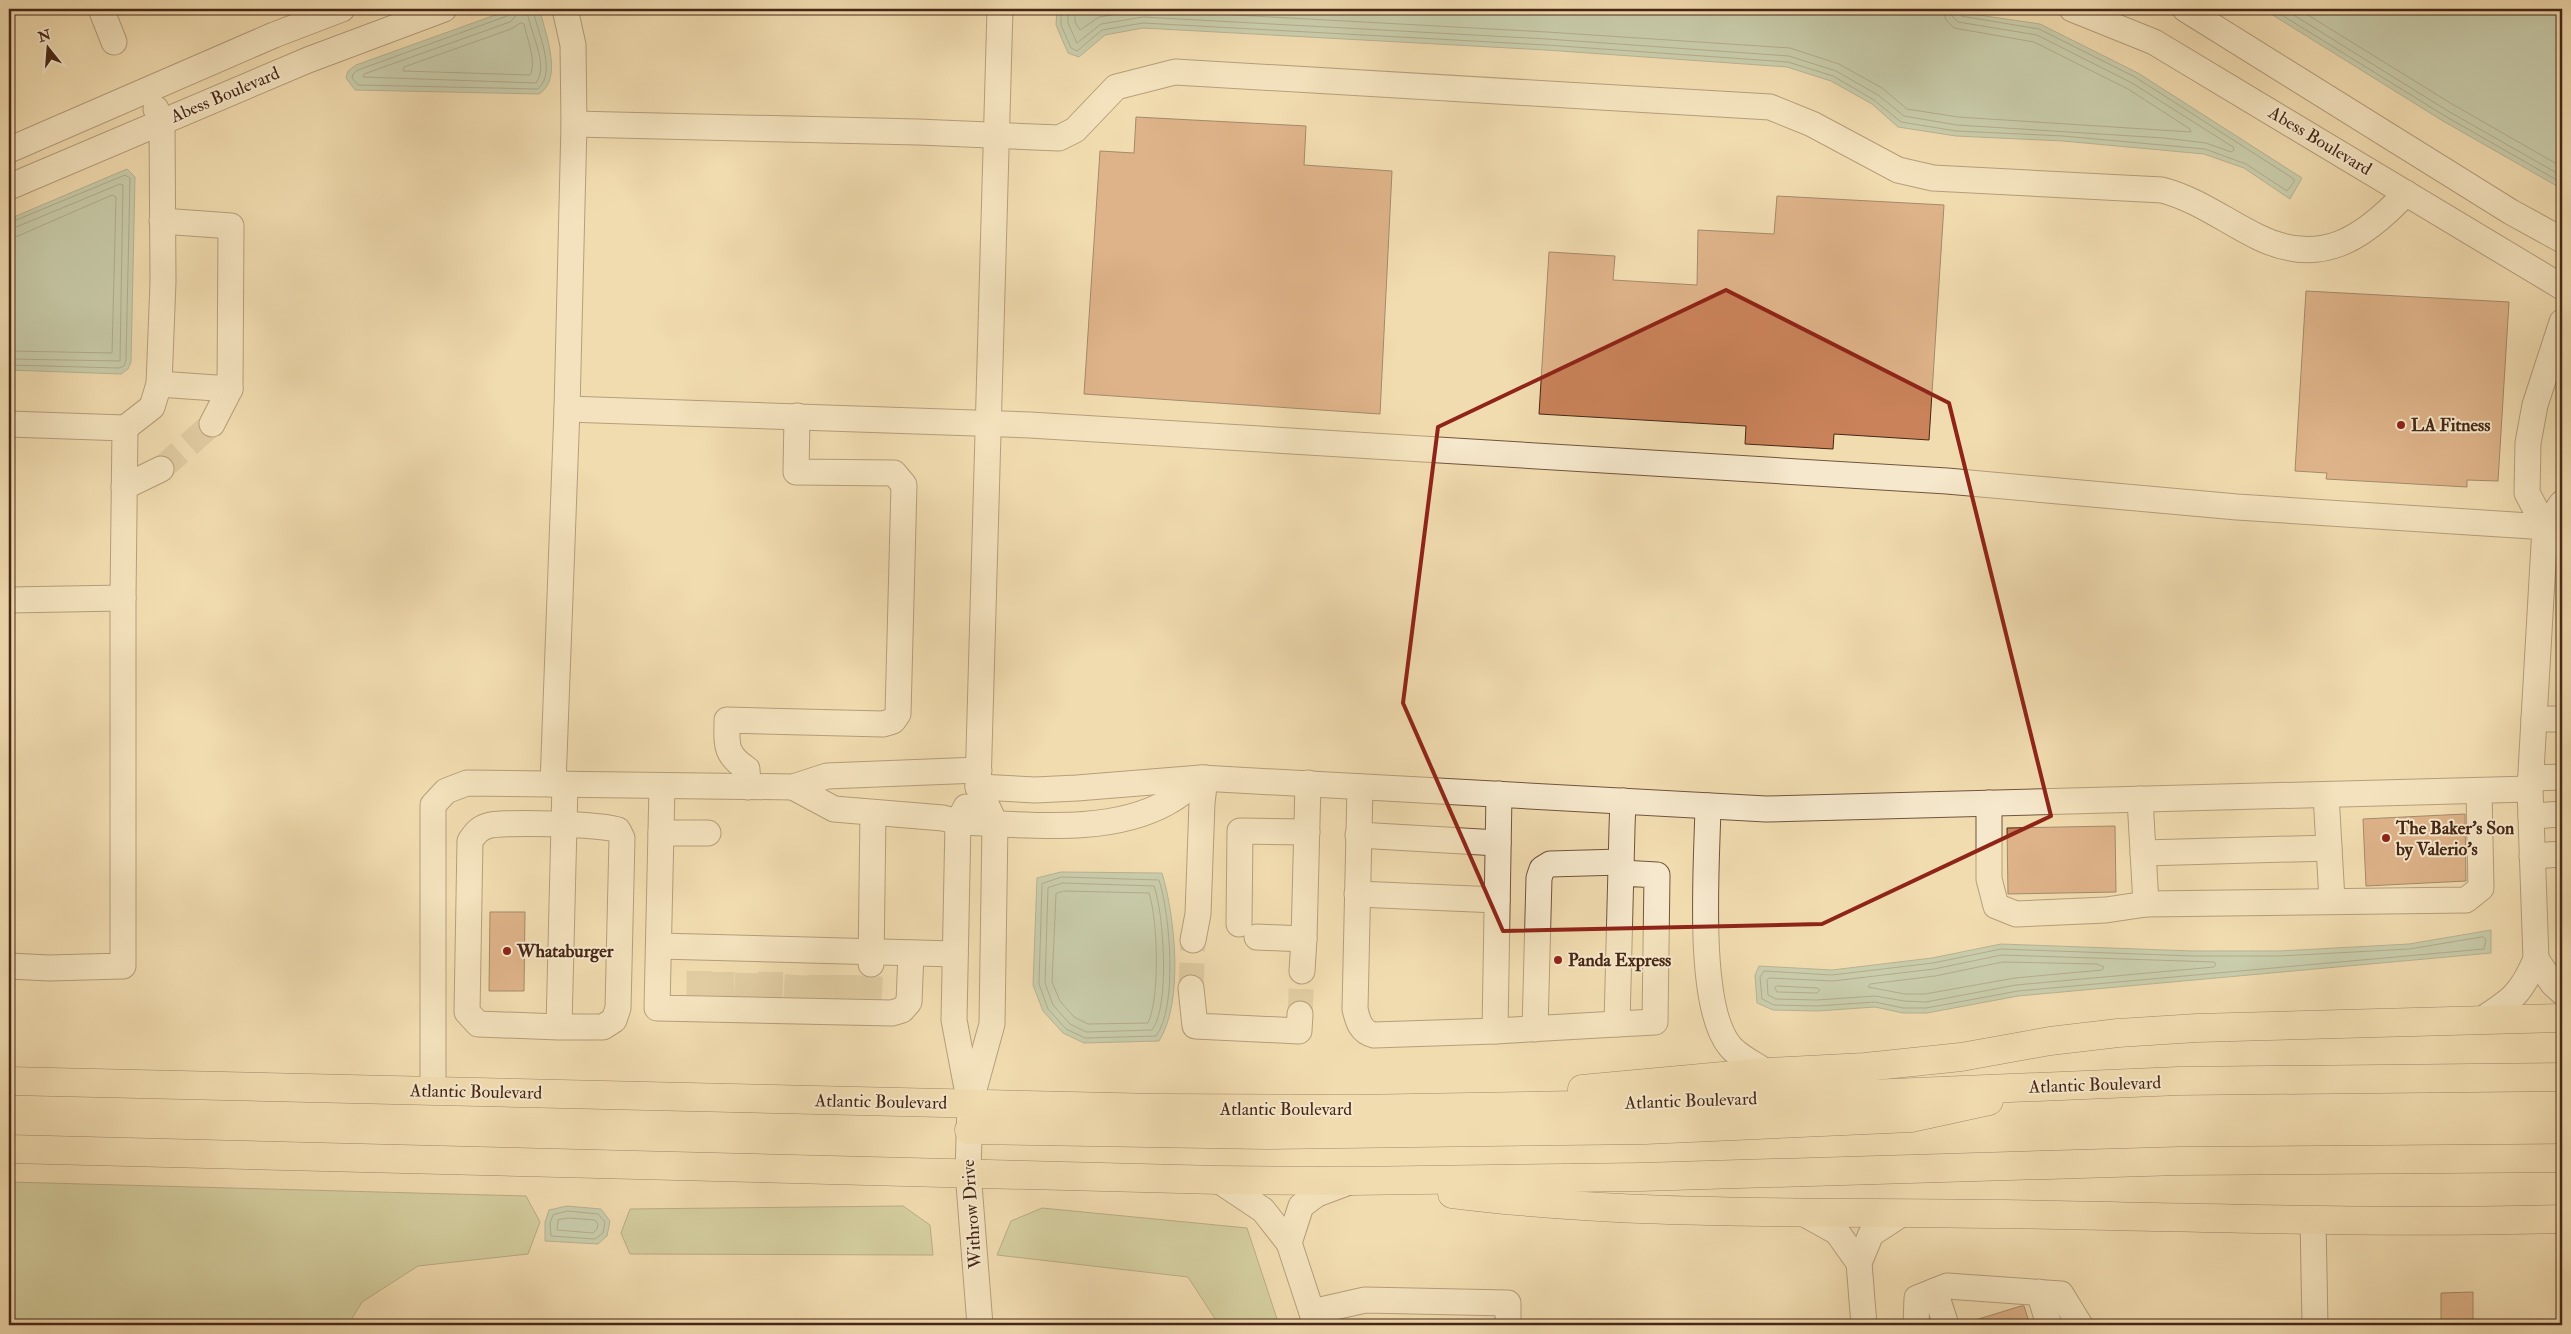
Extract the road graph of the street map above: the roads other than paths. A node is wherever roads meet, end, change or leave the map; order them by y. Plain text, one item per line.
1 (101, 9) edge
2 (342, 9) edge
3 (444, 9) edge
4 (565, 9) edge
5 (1000, 9) edge
6 (2072, 9) edge
7 (2185, 9) edge
8 (114, 42) dead end
9 (149, 90) junction
10 (162, 122) junction
11 (574, 124) junction
12 (996, 135) junction
13 (9, 150) edge
14 (9, 187) edge
15 (2406, 193) junction
16 (162, 221) junction
17 (2562, 240) edge
18 (2562, 288) edge
19 (2562, 322) edge
20 (159, 384) junction
21 (230, 389) junction
22 (567, 409) junction
23 (797, 416) junction
24 (987, 423) junction
25 (9, 424) edge
26 (212, 424) tunnel mouth
27 (125, 428) junction
28 (161, 469) tunnel mouth
29 (124, 487) junction
30 (2562, 503) edge
31 (2554, 531) edge
32 (122, 598) junction
33 (9, 600) edge
34 (2534, 719) junction
35 (2562, 719) edge
36 (2562, 777) edge
37 (979, 778) junction
38 (1203, 778) junction
39 (1308, 783) junction
40 (559, 784) junction
41 (2530, 784) junction
42 (662, 786) junction
43 (748, 787) junction
44 (793, 787) junction
45 (1360, 787) junction
46 (2479, 791) junction
47 (1499, 794) junction
48 (2326, 795) junction
49 (2140, 799) junction
50 (1623, 802) junction
51 (1989, 803) junction
52 (1708, 806) junction
53 (873, 813) junction
54 (2562, 814) edge
55 (2531, 816) junction
56 (958, 822) junction
57 (995, 823) junction
58 (564, 824) junction
59 (1307, 832) junction
60 (661, 833) junction
61 (708, 833) dead end
62 (1358, 836) junction
63 (1498, 844) junction
64 (2329, 848) junction
65 (2143, 852) junction
66 (2562, 854) edge
67 (2532, 856) junction
68 (1621, 868) junction
69 (1357, 894) junction
70 (2332, 900) junction
71 (2146, 904) junction
72 (1497, 911) junction
73 (1304, 938) junction
74 (1198, 940) tunnel mouth
75 (659, 946) junction
76 (911, 953) junction
77 (955, 954) junction
78 (871, 958) junction
79 (2536, 959) junction
80 (9, 966) edge
81 (1302, 970) tunnel mouth
82 (2562, 992) edge
83 (1196, 995) tunnel mouth
84 (1355, 999) junction
85 (618, 1008) junction
86 (657, 1008) junction
87 (1300, 1014) tunnel mouth
88 (2562, 1018) edge
89 (2481, 1020) junction
90 (478, 1024) junction
91 (1617, 1024) junction
92 (559, 1027) junction
93 (1535, 1029) junction
94 (1495, 1031) junction
95 (1766, 1072) junction
96 (2562, 1077) edge
97 (9, 1081) edge
98 (2061, 1086) junction
99 (433, 1091) junction
100 (970, 1104) junction
101 (1356, 1109) junction
102 (969, 1130) junction
103 (9, 1149) edge
104 (2562, 1158) edge
105 (968, 1172) junction
106 (1218, 1180) junction
107 (1352, 1181) junction
108 (1801, 1212) junction
109 (1902, 1213) junction
110 (2314, 1220) junction
111 (2562, 1220) edge
112 (1289, 1243) junction
113 (1859, 1263) junction
114 (1935, 1291) junction
115 (2039, 1292) junction
116 (1314, 1319) edge
117 (980, 1325) edge
118 (1508, 1325) edge
119 (1864, 1325) edge
120 (1916, 1325) edge
121 (1946, 1325) edge
122 (2049, 1325) edge
123 (2080, 1325) edge
124 (2315, 1325) edge

1 - 8 street
2 - 9 street, Abess Boulevard
3 - 10 street, Abess Boulevard
4 - 11 street
5 - 12 street
6 - 15 street, Abess Boulevard
7 - 17 street
9 - 10 street
9 - 13 street, Abess Boulevard
10 - 14 street, Abess Boulevard
10 - 16 street
11 - 12 street
11 - 22 street
12 - 15 street
12 - 24 street
15 - 18 street, Abess Boulevard
16 - 20 street
16 - 21 street
19 - 31 street
20 - 21 street
20 - 27 street
21 - 26 street
22 - 23 street
22 - 40 street
23 - 24 street
23 - 43 street
24 - 31 street
24 - 37 street
25 - 27 street
27 - 29 street
28 - 29 street
29 - 32 street
30 - 31 street
31 - 34 street
32 - 33 street
32 - 80 street
34 - 35 street
34 - 41 street
36 - 41 street
37 - 38 street
37 - 44 street
37 - 56 street
37 - 57 street
38 - 39 street
38 - 57 street
38 - 74 street
39 - 45 street
39 - 59 street
40 - 42 street
40 - 58 street
40 - 99 street
41 - 46 street
41 - 55 street
42 - 43 street
42 - 60 street
43 - 44 street
44 - 53 street
45 - 47 street
45 - 62 street
46 - 48 street
46 - 70 street
47 - 50 street
47 - 63 street
48 - 49 street
48 - 64 street
49 - 51 street
49 - 65 street
50 - 52 street
50 - 68 street
51 - 52 street
51 - 71 street
52 - 95 street
53 - 56 street
53 - 78 street
54 - 55 street
55 - 67 street
56 - 57 street
56 - 77 street
57 - 100 street
58 - 85 street
58 - 90 street
58 - 90 street
58 - 92 street
59 - 73 street
59 - 73 street
60 - 61 street
60 - 75 street
62 - 63 street
62 - 69 street
63 - 72 street
64 - 65 street
64 - 70 street
65 - 71 street
66 - 67 street
67 - 79 street
68 - 91 street
68 - 91 street
68 - 93 street
69 - 72 street
69 - 84 street
70 - 71 street
72 - 84 street
72 - 94 street
73 - 81 street
75 - 78 street
75 - 86 street
76 - 77 street
76 - 78 street
76 - 86 street
77 - 100 street
79 - 82 street
79 - 89 street
83 - 87 street
84 - 94 street
85 - 86 street
85 - 92 street
88 - 89 highway
89 - 95 highway
90 - 92 street
91 - 93 street
93 - 94 street
95 - 101 highway
96 - 98 highway, Atlantic Boulevard
97 - 99 highway, Atlantic Boulevard
98 - 101 highway, Atlantic Boulevard
98 - 102 highway
99 - 100 highway, Atlantic Boulevard
100 - 101 highway, Atlantic Boulevard
100 - 102 street, Withrow Drive
102 - 105 street, Withrow Drive
103 - 105 highway
104 - 107 highway
105 - 106 highway
105 - 117 street, Withrow Drive
106 - 107 highway
106 - 112 street
107 - 108 highway
107 - 112 street
108 - 109 highway
108 - 113 street
109 - 110 highway
109 - 113 street
110 - 111 highway
110 - 124 street
112 - 116 street
113 - 119 street
114 - 115 street
114 - 120 street
114 - 121 street
115 - 122 street
115 - 123 street
116 - 118 street

